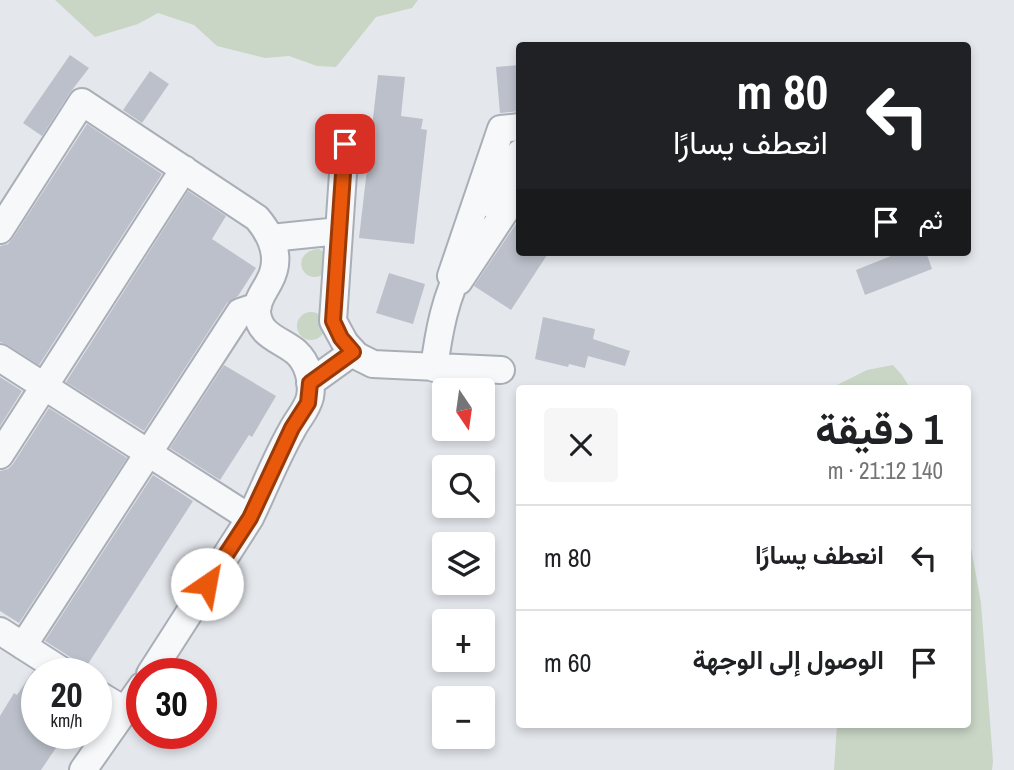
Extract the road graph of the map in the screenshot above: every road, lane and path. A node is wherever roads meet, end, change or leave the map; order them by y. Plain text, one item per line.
1 (516, 127) edge
2 (345, 144) dead end
3 (516, 161) edge
4 (184, 169) junction
5 (516, 195) edge
6 (0, 230) edge
7 (339, 231) junction
8 (271, 238) junction
9 (455, 278) junction
10 (258, 306) junction
11 (353, 352) junction
12 (0, 358) edge
13 (434, 368) junction
14 (501, 370) dead end
15 (310, 383) junction
16 (44, 386) junction
17 (148, 452) junction
18 (0, 455) edge
19 (250, 518) junction
20 (0, 631) edge
21 (23, 646) junction
22 (42, 658) edge
23 (160, 658) edge
24 (112, 702) edge
25 (125, 711) joint
26 (83, 770) edge

1 - 9 street
2 - 7 street
3 - 9 street
4 - 6 street
4 - 8 street
4 - 16 street
5 - 9 street
7 - 8 street
7 - 11 street
8 - 10 street
9 - 13 street
10 - 15 street
10 - 17 street
11 - 13 street
11 - 15 street
12 - 16 street
13 - 14 street
15 - 19 street
16 - 17 street
16 - 18 street
17 - 19 street
17 - 21 street
19 - 23 street
20 - 21 street
21 - 22 street
24 - 25 street
25 - 26 street

